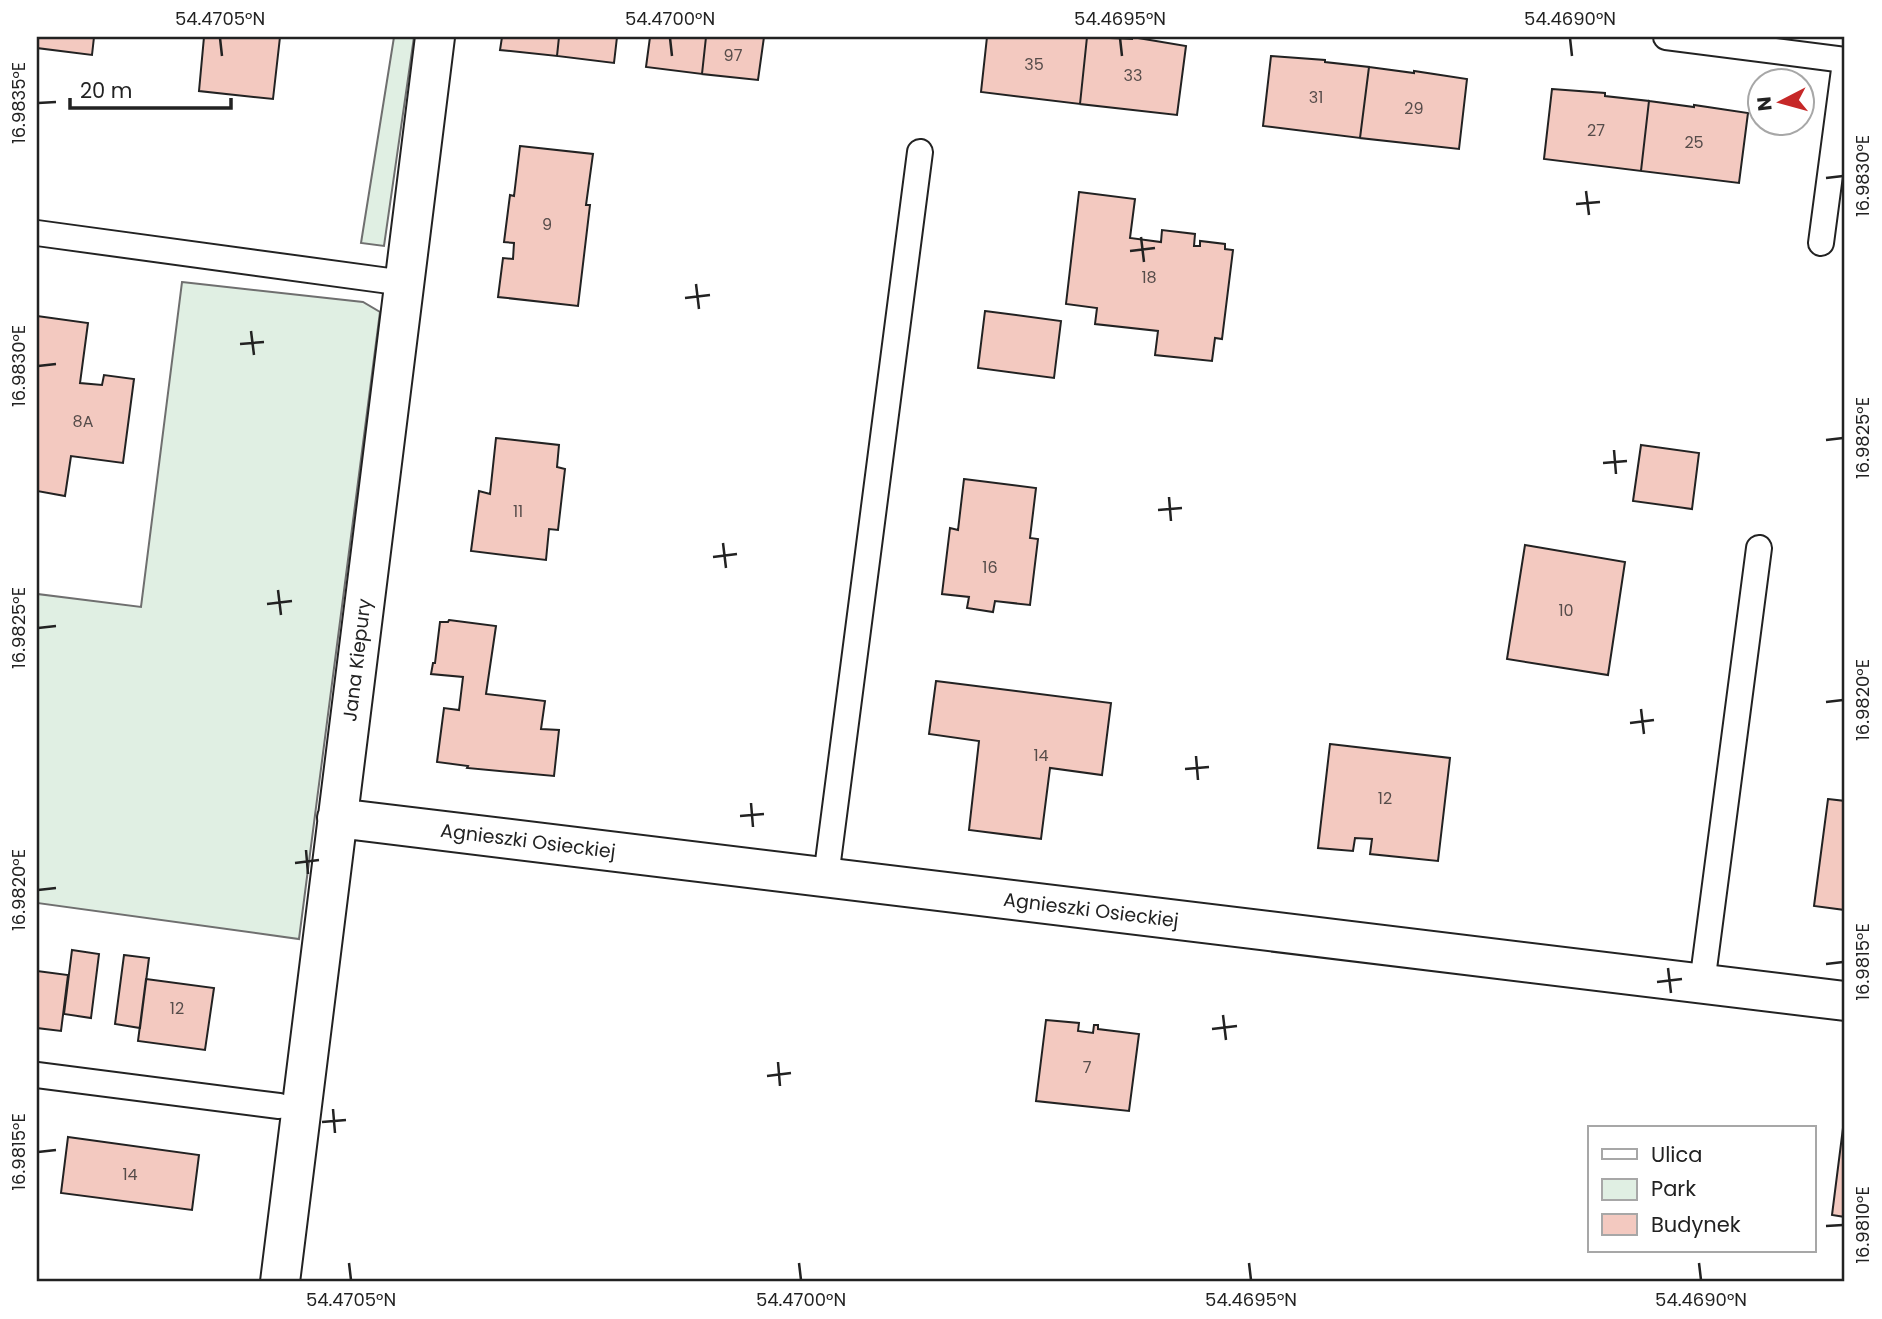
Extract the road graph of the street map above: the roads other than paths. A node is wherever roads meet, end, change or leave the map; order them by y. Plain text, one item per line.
1 (435, 37) edge
2 (1666, 37) edge
3 (1845, 61) edge
4 (920, 152) dead end
5 (37, 233) edge
6 (1821, 243) dead end
7 (404, 283) junction
8 (1759, 548) dead end
9 (337, 818) junction
10 (826, 877) junction
11 (1702, 984) junction
12 (1845, 1001) edge
13 (37, 1074) edge
14 (279, 1106) dead end
15 (280, 1282) edge

1 - 7 street, Jana Kiepury
2 - 3 lane
3 - 6 lane
4 - 10 lane
5 - 7 lane
7 - 9 street, Jana Kiepury
8 - 11 lane
9 - 10 street, Agnieszki Osieckiej
9 - 15 street, Jana Kiepury
10 - 11 street, Agnieszki Osieckiej
11 - 12 street, Agnieszki Osieckiej
13 - 14 lane

